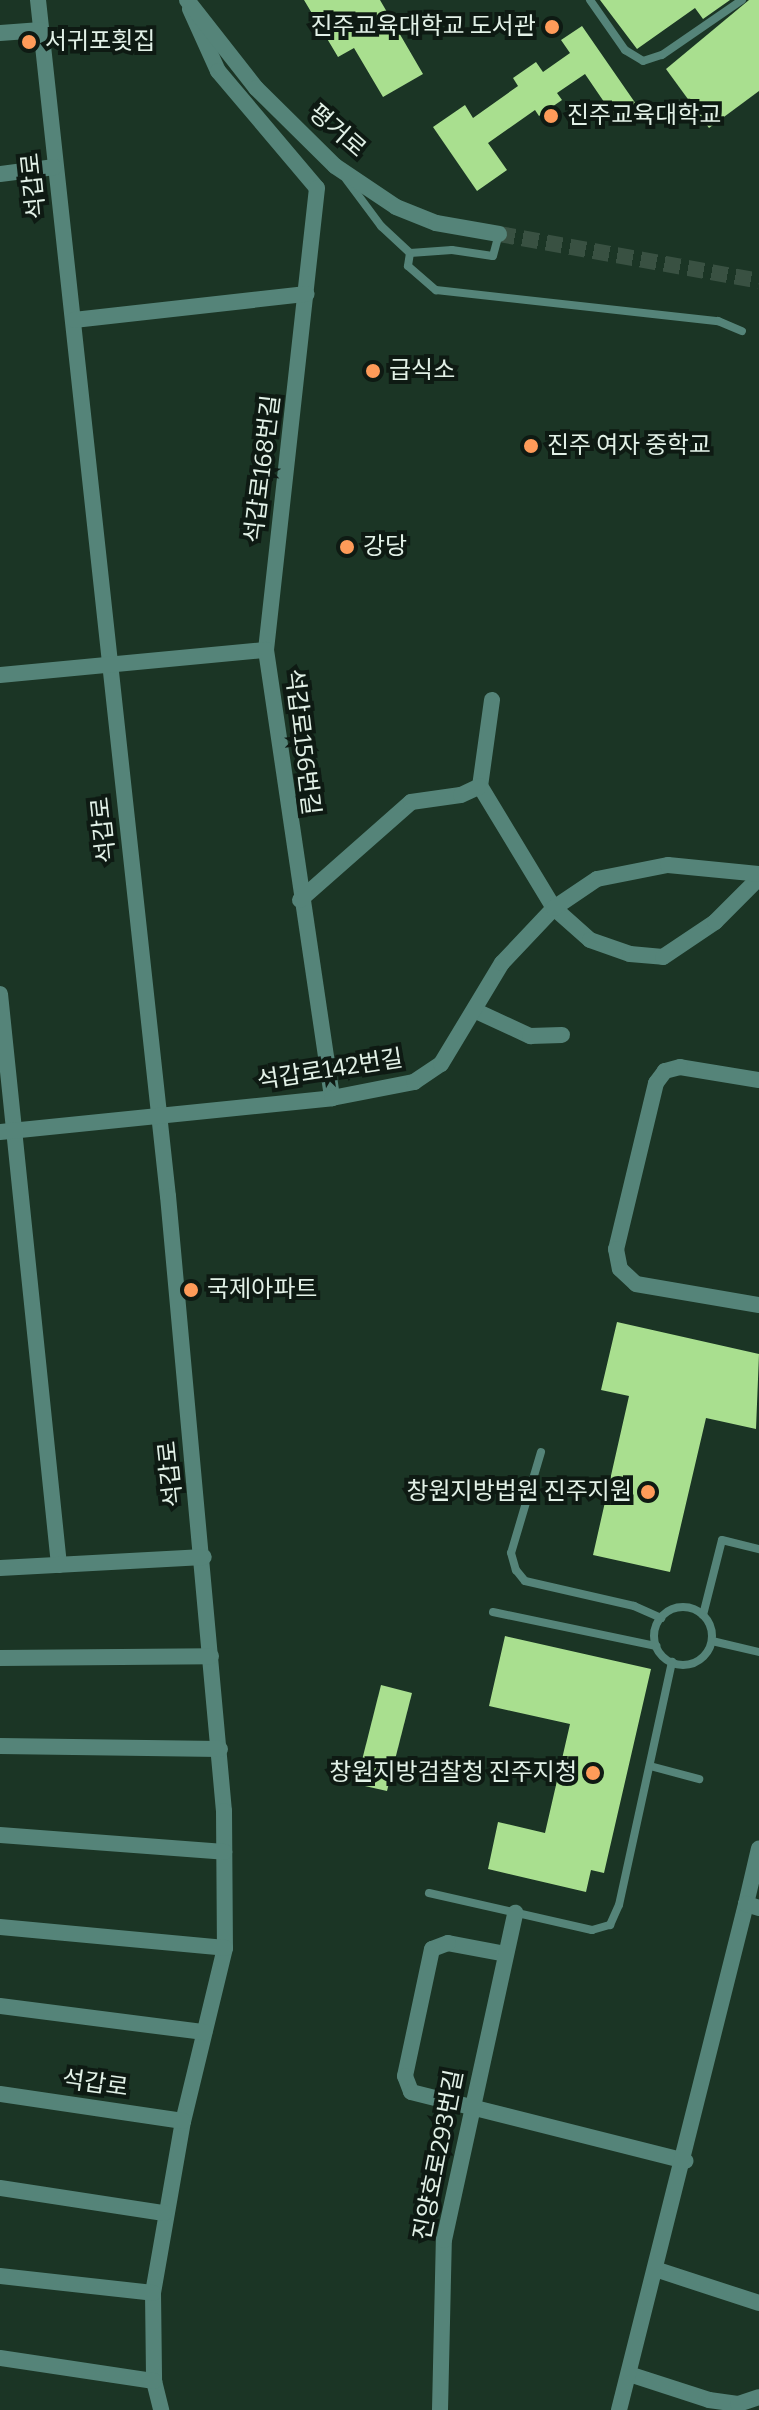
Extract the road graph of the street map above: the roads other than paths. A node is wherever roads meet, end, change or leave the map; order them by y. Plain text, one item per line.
1 (38, 0) edge
2 (187, 0) edge
3 (590, 0) edge
4 (742, 0) edge
5 (41, 30) junction
6 (0, 33) edge
7 (335, 166) junction
8 (55, 167) junction
9 (0, 174) edge
10 (317, 188) joint
11 (499, 234) joint
12 (410, 253) junction
13 (307, 294) junction
14 (74, 320) junction
15 (742, 331) dead end
16 (266, 650) junction
17 (111, 667) junction
18 (0, 675) edge
19 (492, 700) dead end
20 (480, 786) junction
21 (759, 876) edge
22 (300, 900) junction
23 (554, 908) junction
24 (0, 994) edge
25 (476, 1011) junction
26 (562, 1035) dead end
27 (759, 1080) edge
28 (332, 1098) junction
29 (159, 1115) junction
30 (18, 1130) junction
31 (0, 1132) edge
32 (759, 1305) edge
33 (541, 1452) dead end
34 (759, 1549) edge
35 (204, 1557) junction
36 (59, 1565) junction
37 (0, 1568) edge
38 (493, 1612) dead end
39 (703, 1615) junction
40 (661, 1618) junction
41 (712, 1641) junction
42 (656, 1646) junction
43 (759, 1652) edge
44 (211, 1656) junction
45 (0, 1658) edge
46 (672, 1662) junction
47 (0, 1746) edge
48 (220, 1749) junction
49 (650, 1766) junction
50 (699, 1779) dead end
51 (0, 1835) edge
52 (759, 1848) edge
53 (224, 1852) junction
54 (429, 1893) dead end
55 (753, 1906) edge
56 (515, 1913) junction
57 (0, 1927) edge
58 (225, 1948) junction
59 (506, 1954) junction
60 (0, 2006) edge
61 (204, 2032) junction
62 (0, 2094) edge
63 (473, 2106) junction
64 (183, 2121) junction
65 (685, 2161) junction
66 (0, 2188) edge
67 (164, 2213) junction
68 (658, 2270) junction
69 (0, 2276) edge
70 (153, 2293) junction
71 (759, 2303) edge
72 (0, 2358) edge
73 (629, 2374) junction
74 (154, 2381) junction
75 (759, 2397) edge
76 (161, 2410) edge
77 (440, 2410) edge
78 (619, 2410) edge

1 - 5 street, 석갑로
2 - 7 street, 평거로
2 - 10 street, 평거로
3 - 4 lane
5 - 6 street
5 - 8 street, 석갑로
7 - 11 street, 평거로
7 - 12 lane
8 - 9 street
8 - 14 street, 석갑로
10 - 13 street, 석갑로168번길
11 - 12 lane
12 - 15 lane
13 - 14 street
13 - 16 street, 석갑로168번길
14 - 17 street, 석갑로
16 - 17 street, 석갑로156번길
16 - 22 street, 석갑로156번길
17 - 18 street, 석갑로156번길
17 - 29 street, 석갑로
19 - 20 street
20 - 22 street
20 - 23 street, 석갑로142번길
21 - 23 street, 석갑로142번길
21 - 23 street, 석갑로142번길
22 - 28 street, 석갑로156번길
23 - 25 street, 석갑로142번길
24 - 30 street
25 - 26 street
25 - 28 street, 석갑로142번길
27 - 32 street
28 - 29 street, 석갑로142번길
29 - 30 street, 석갑로142번길
29 - 35 street, 석갑로
30 - 31 street, 석갑로142번길
30 - 36 street
33 - 40 lane
34 - 39 lane
35 - 36 street
35 - 44 street, 석갑로
36 - 37 street
38 - 42 lane
39 - 40 lane
39 - 41 lane
40 - 42 lane
41 - 43 lane
41 - 46 lane
42 - 46 lane
44 - 45 street
44 - 48 street, 석갑로
46 - 49 lane
47 - 48 street
48 - 53 street, 석갑로
49 - 50 lane
49 - 56 lane
51 - 53 street
52 - 55 street
53 - 58 street, 석갑로
54 - 56 lane
55 - 65 street
56 - 59 street, 진양호로293번길
57 - 58 street
58 - 61 street, 석갑로
59 - 63 street, 진양호로293번길
59 - 63 street
60 - 61 street
61 - 64 street, 석갑로
62 - 64 street, 석갑로
63 - 65 street
63 - 77 street, 진양호로293번길
64 - 67 street, 석갑로
65 - 68 street
66 - 67 street
67 - 70 street, 석갑로
68 - 71 street
68 - 73 street
69 - 70 street
70 - 74 street, 석갑로
72 - 74 street
73 - 75 street
73 - 78 street
74 - 76 street, 석갑로

